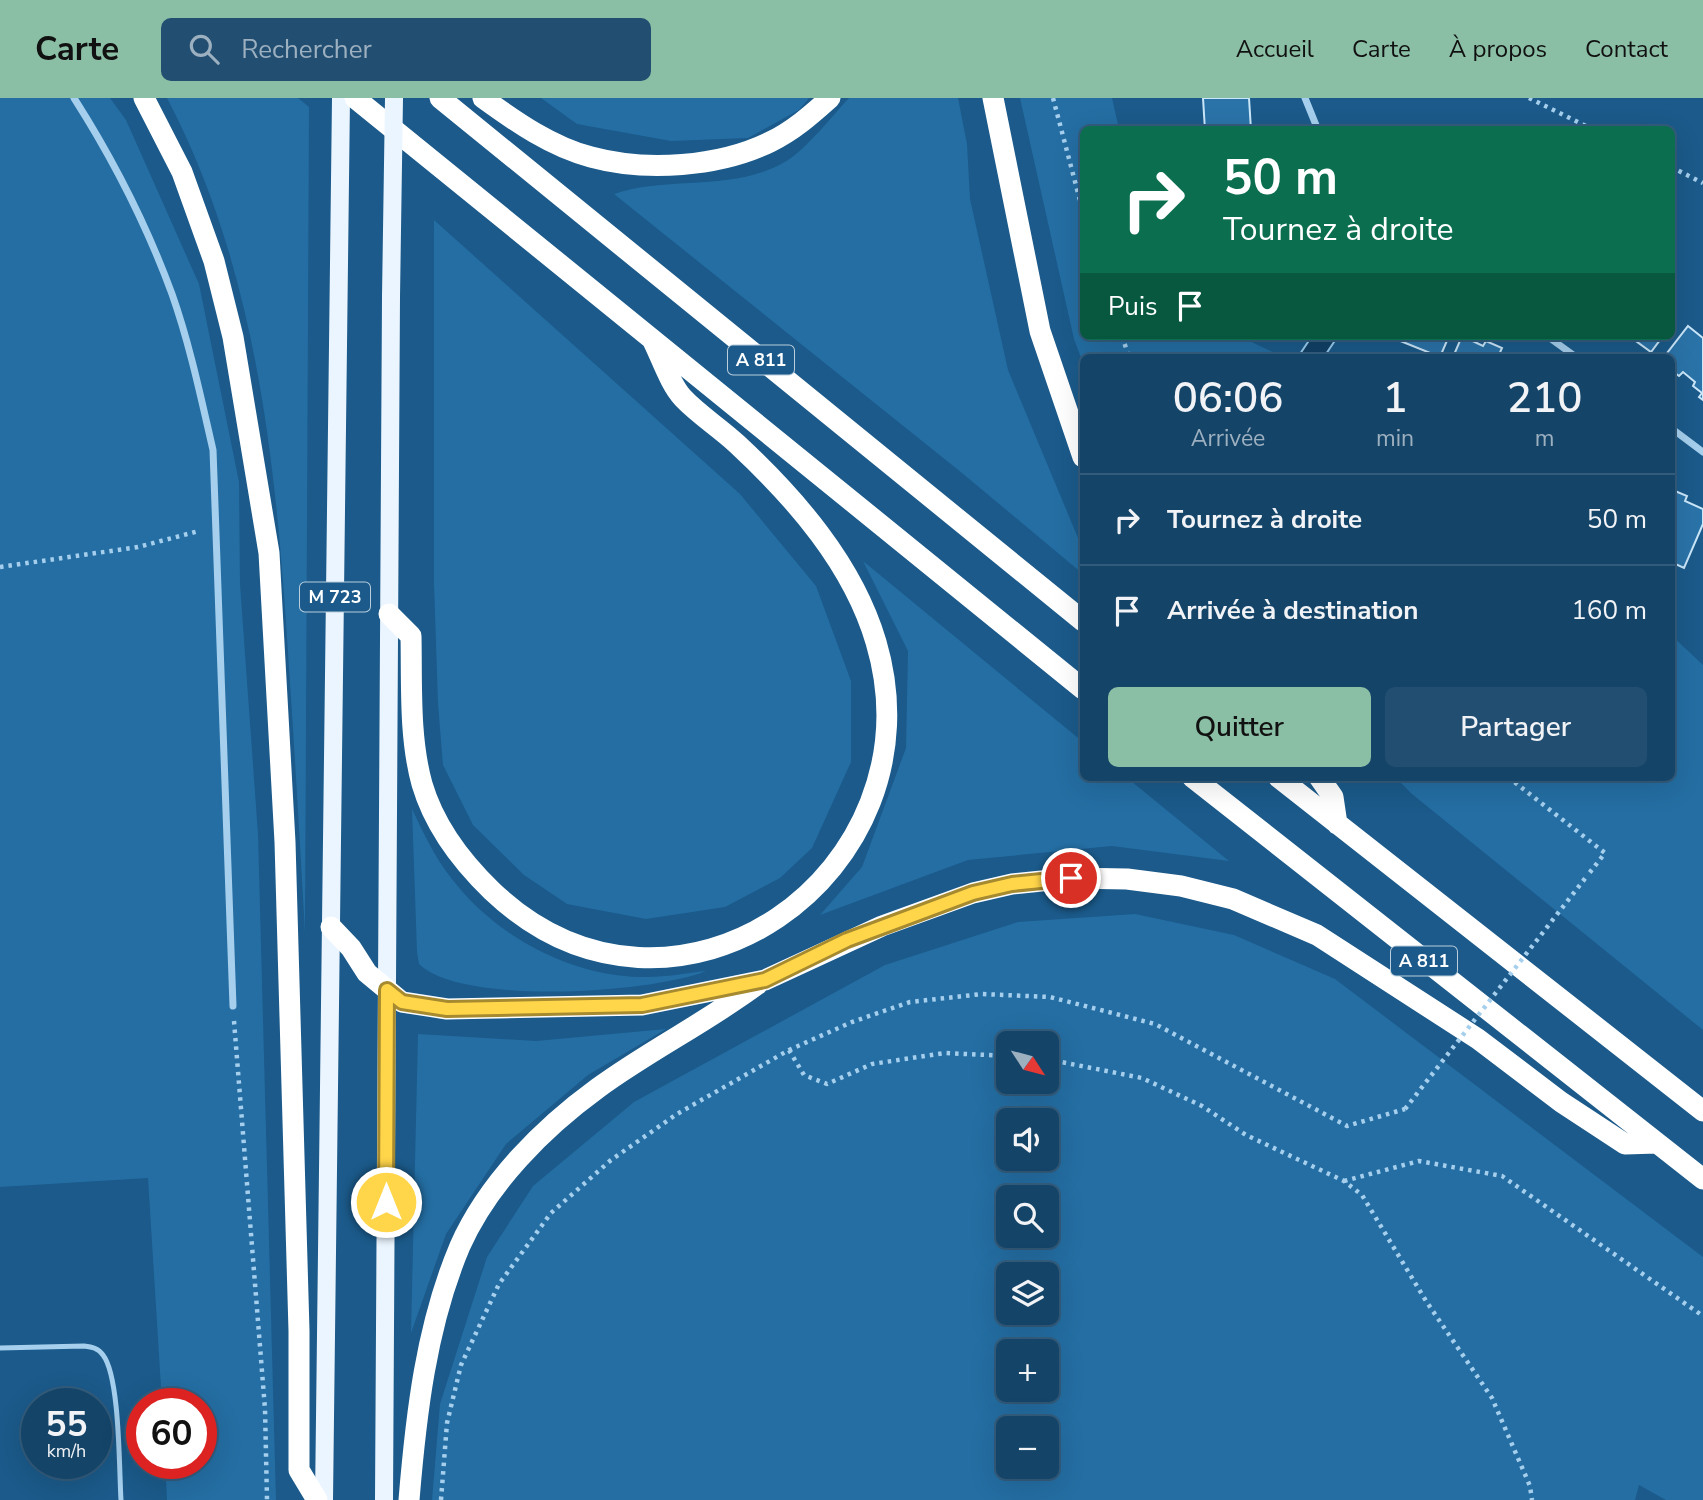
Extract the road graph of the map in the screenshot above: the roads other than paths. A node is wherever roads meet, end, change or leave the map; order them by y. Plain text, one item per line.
1 (74, 98) edge
2 (144, 98) edge
3 (341, 98) edge
4 (355, 98) edge
5 (394, 98) edge
6 (439, 98) edge
7 (483, 98) edge
8 (830, 98) edge
9 (993, 98) edge
10 (1304, 98) edge
11 (1316, 126) edge
12 (1553, 340) edge
13 (653, 341) junction
14 (1572, 354) edge
15 (1675, 431) edge
16 (1080, 448) edge
17 (1703, 452) edge
18 (390, 614) junction
19 (1080, 619) edge
20 (1080, 688) edge
21 (1197, 781) edge
22 (1283, 781) edge
23 (1323, 781) edge
24 (1337, 824) junction
25 (331, 928) junction
26 (765, 980) junction
27 (387, 990) junction
28 (233, 1006) road end
29 (1703, 1111) edge
30 (1657, 1143) junction
31 (1703, 1179) edge
32 (0, 1348) edge
33 (121, 1500) edge
34 (317, 1500) edge
35 (324, 1500) edge
36 (384, 1500) edge
37 (409, 1500) edge

1 - 28 street
2 - 34 highway
3 - 25 main road, M 723
4 - 13 highway, A 811
5 - 18 main road, M 723, bridge
6 - 19 highway, A 811
7 - 8 highway
9 - 16 highway
10 - 11 street
12 - 14 street
13 - 18 highway
13 - 20 highway, A 811
15 - 17 street
18 - 27 main road, M 723
21 - 30 highway, A 811
22 - 24 highway, A 811
23 - 24 highway
24 - 29 highway, A 811
25 - 27 highway
25 - 35 main road, M 723
26 - 27 highway
26 - 30 highway
26 - 37 highway
27 - 36 main road, M 723
30 - 31 highway, A 811
32 - 33 lane

